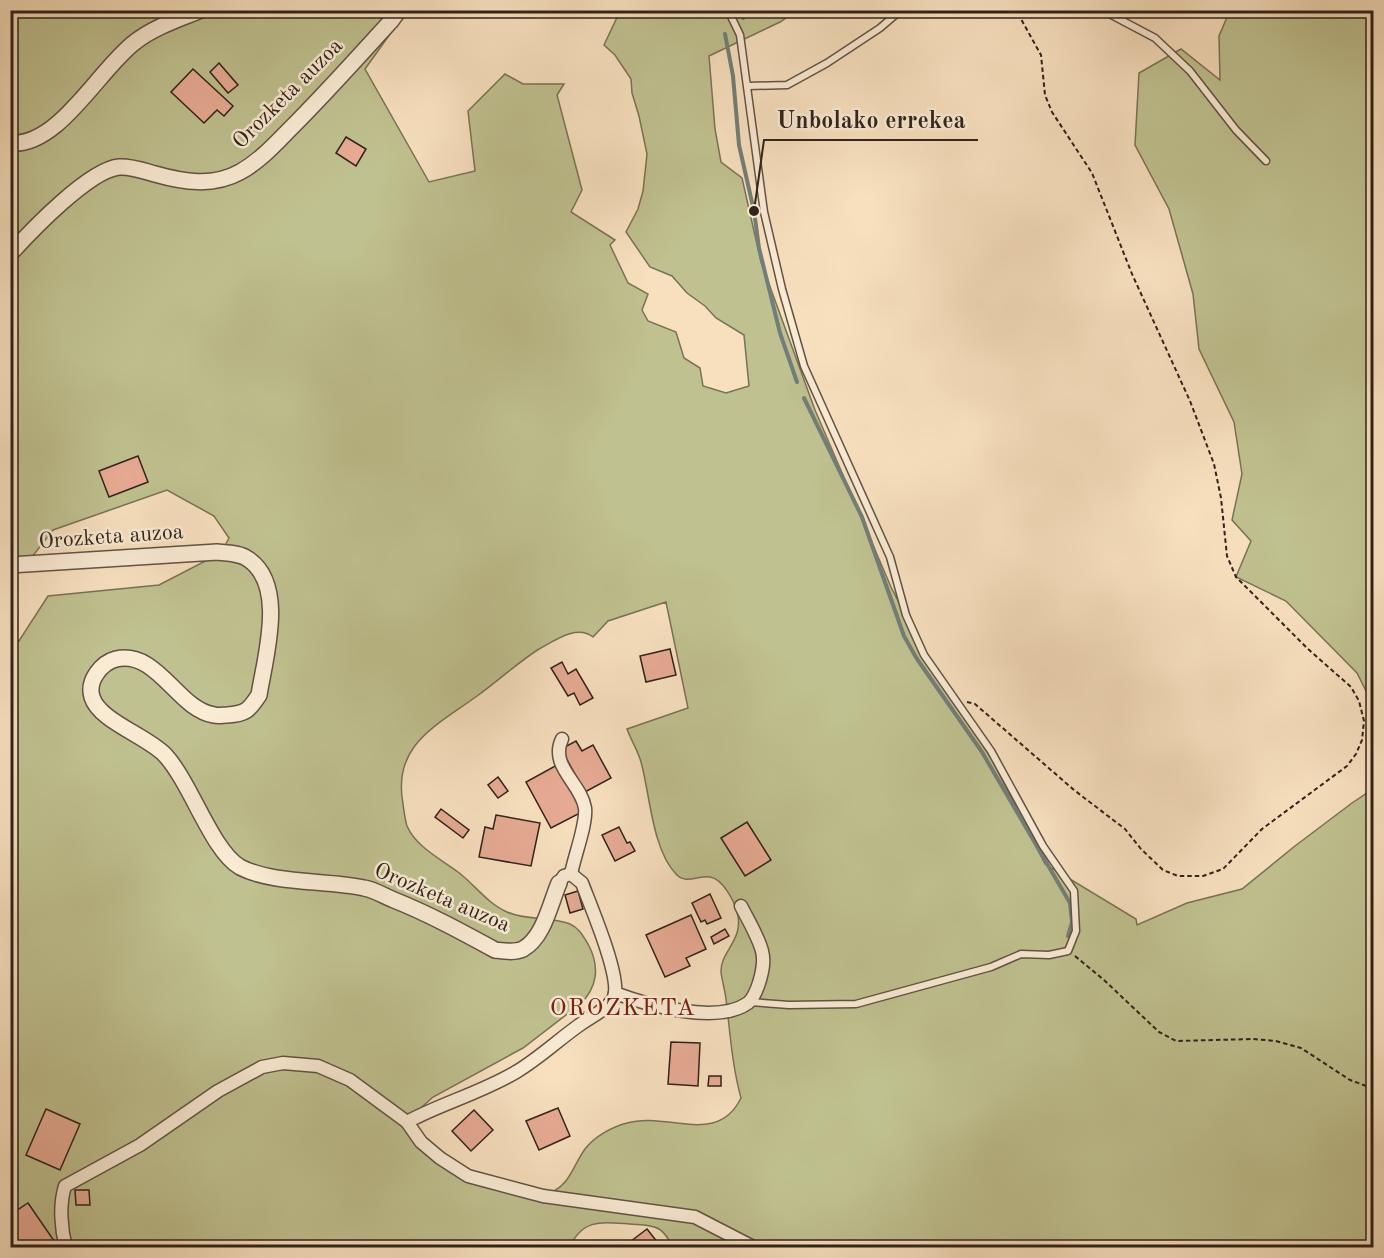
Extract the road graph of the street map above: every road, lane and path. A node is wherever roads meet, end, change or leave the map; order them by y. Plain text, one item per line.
1 (201, 10) edge
2 (399, 10) edge
3 (728, 10) edge
4 (901, 10) edge
5 (1016, 10) edge
6 (1102, 10) edge
7 (748, 86) junction
8 (10, 143) edge
9 (1266, 161) dead end
10 (10, 254) edge
11 (10, 565) edge
12 (956, 698) junction
13 (562, 739) dead end
14 (565, 878) junction
15 (741, 906) dead end
16 (1068, 951) junction
17 (615, 993) junction
18 (750, 1002) junction
19 (1374, 1086) edge
20 (407, 1122) junction
21 (66, 1248) edge
22 (755, 1248) edge

1 - 8 street
2 - 10 street, Orozketa auzoa
3 - 7 lane
4 - 7 lane
5 - 12 path
6 - 9 lane
7 - 12 lane
11 - 14 street, Orozketa auzoa
12 - 16 lane
13 - 14 street
14 - 17 street
15 - 18 street
16 - 18 lane
16 - 19 path
17 - 18 street
17 - 20 street
20 - 21 street
20 - 22 street

